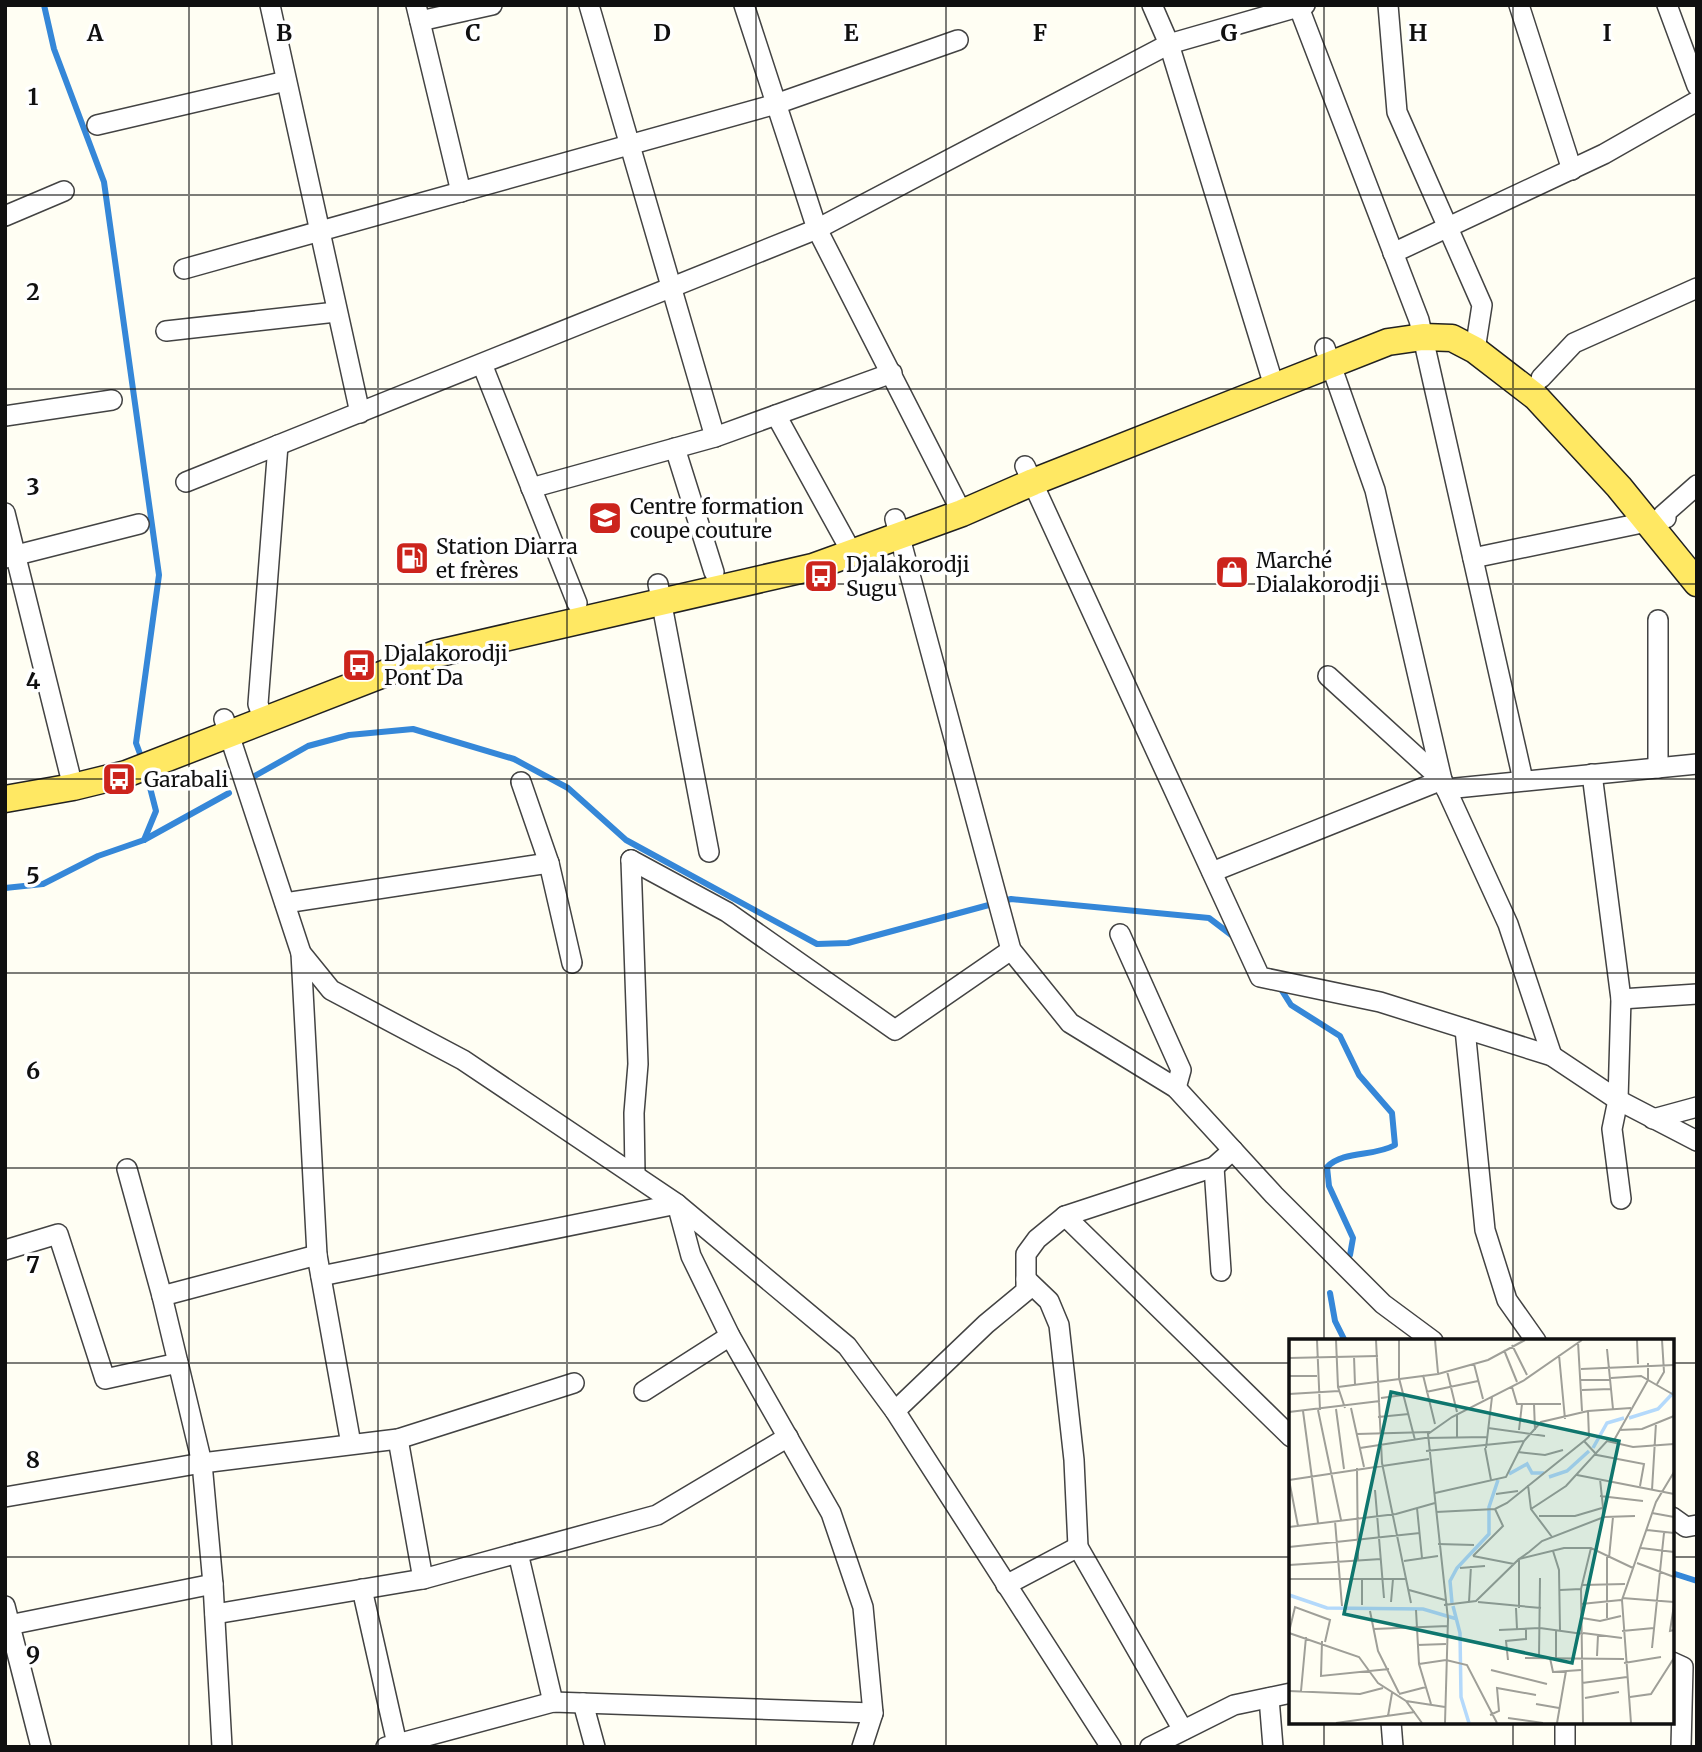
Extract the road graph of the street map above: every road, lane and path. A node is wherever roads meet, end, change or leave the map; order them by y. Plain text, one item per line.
1 (270, 5) edge
2 (492, 5) edge
3 (589, 5) edge
4 (744, 5) edge
5 (1152, 5) edge
6 (1388, 5) edge
7 (1519, 5) edge
8 (1667, 5) edge
9 (1301, 6) edge
10 (419, 13) edge
11 (958, 40) dead end
12 (1169, 44) junction
13 (286, 81) junction
14 (1697, 86) edge
15 (1697, 101) edge
16 (776, 104) junction
17 (97, 125) dead end
18 (629, 145) junction
19 (1572, 170) junction
20 (64, 191) dead end
21 (461, 192) junction
22 (5, 216) edge
23 (817, 229) junction
24 (1448, 229) junction
25 (319, 231) junction
26 (1393, 253) junction
27 (184, 269) dead end
28 (1697, 288) edge
29 (670, 289) junction
30 (337, 312) junction
31 (1421, 329) junction
32 (166, 331) dead end
33 (1476, 340) junction
34 (1327, 356) junction
35 (482, 364) junction
36 (892, 373) junction
37 (1271, 378) junction
38 (1541, 378) junction
39 (112, 400) dead end
40 (360, 413) junction
41 (776, 415) junction
42 (5, 416) edge
43 (715, 437) junction
44 (278, 445) junction
45 (675, 448) junction
46 (1029, 474) junction
47 (186, 482) dead end
48 (1697, 485) edge
49 (531, 488) junction
50 (959, 505) junction
51 (5, 513) edge
52 (1659, 518) junction
53 (139, 524) dead end
54 (897, 527) junction
55 (847, 545) junction
56 (1697, 555) edge
57 (10, 557) edge
58 (1473, 558) junction
59 (714, 572) junction
60 (1697, 583) edge
61 (660, 593) junction
62 (578, 603) junction
63 (1658, 621) dead end
64 (1328, 676) dead end
65 (261, 713) junction
66 (227, 727) junction
67 (1697, 764) edge
68 (1658, 768) junction
69 (1592, 774) junction
70 (1523, 780) junction
71 (71, 781) junction
72 (522, 782) dead end
73 (1444, 785) junction
74 (5, 788) edge
75 (5, 799) edge
76 (709, 852) dead end
77 (549, 863) junction
78 (1212, 872) junction
79 (285, 903) junction
80 (1120, 934) dead end
81 (1011, 950) junction
82 (302, 953) junction
83 (572, 963) dead end
84 (1697, 994) edge
85 (1621, 999) junction
86 (1465, 1029) junction
87 (1552, 1056) junction
88 (1176, 1088) junction
89 (1618, 1100) junction
90 (1697, 1107) edge
91 (1653, 1119) junction
92 (1697, 1141) edge
93 (1233, 1150) junction
94 (1214, 1167) junction
95 (127, 1169) dead end
96 (635, 1174) junction
97 (1621, 1199) dead end
98 (677, 1204) junction
99 (1065, 1216) junction
100 (5, 1250) edge
101 (317, 1255) junction
102 (1221, 1271) dead end
103 (321, 1276) junction
104 (1026, 1279) junction
105 (162, 1296) junction
106 (730, 1336) junction
107 (1430, 1339) edge
108 (1535, 1339) edge
109 (178, 1363) junction
110 (574, 1383) dead end
111 (644, 1391) dead end
112 (895, 1411) junction
113 (1289, 1435) edge
114 (788, 1437) junction
115 (398, 1439) junction
116 (351, 1444) junction
117 (202, 1463) junction
118 (5, 1497) edge
119 (1674, 1518) edge
120 (1697, 1525) edge
121 (1078, 1546) junction
122 (518, 1553) junction
123 (423, 1579) junction
124 (214, 1584) junction
125 (1006, 1585) junction
126 (362, 1589) junction
127 (5, 1605) edge
128 (215, 1614) junction
129 (9, 1625) junction
130 (1674, 1663) edge
131 (1289, 1693) edge
132 (1269, 1698) junction
133 (553, 1702) junction
134 (583, 1703) junction
135 (873, 1713) junction
136 (1689, 1714) edge
137 (1391, 1724) edge
138 (1564, 1724) edge
139 (1183, 1730) junction
140 (448, 1739) edge
141 (392, 1745) edge
142 (41, 1747) edge
143 (222, 1747) edge
144 (595, 1747) edge
145 (862, 1747) edge
146 (1111, 1747) edge
147 (1150, 1747) edge
148 (1273, 1747) edge
149 (1393, 1747) edge
150 (1565, 1747) edge
151 (1681, 1747) edge

1 - 13 street
2 - 10 street
3 - 18 street
4 - 16 street
5 - 12 street
6 - 24 street
7 - 19 street
8 - 14 street
9 - 12 street
9 - 26 street
10 - 21 street
11 - 16 street
12 - 23 street
12 - 37 street
13 - 17 street
13 - 25 street
15 - 19 street
16 - 18 street
16 - 23 street
18 - 21 street
18 - 29 street
19 - 24 street
20 - 22 street
21 - 25 street
23 - 29 street
23 - 36 street
24 - 26 street
24 - 33 street
25 - 27 street
25 - 30 street
26 - 31 street
28 - 38 street
29 - 35 street
29 - 43 street
30 - 32 street
30 - 40 street
31 - 33 main road
31 - 34 main road
31 - 58 street
33 - 38 main road
33 - 52 main road
34 - 37 main road
34 - 73 street
35 - 40 street
35 - 49 street
36 - 41 street
36 - 50 street
37 - 46 main road
38 - 52 main road
39 - 42 street
40 - 44 street
41 - 43 street
41 - 55 street
43 - 45 street
44 - 47 street
44 - 65 street
45 - 49 street
45 - 59 street
46 - 50 main road
46 - 78 street
48 - 52 street
49 - 62 street
50 - 54 main road
51 - 57 street
52 - 56 main road
52 - 58 street
52 - 60 main road
53 - 57 street
54 - 55 main road
54 - 81 street
55 - 59 main road
55 - 61 main road
57 - 71 street
58 - 70 street
59 - 61 main road
61 - 62 main road
61 - 65 main road
61 - 76 street
62 - 65 main road
63 - 68 street
64 - 73 street
65 - 66 main road
66 - 71 main road
66 - 79 street
67 - 68 street
68 - 69 street
69 - 70 street
69 - 85 street
70 - 73 street
71 - 74 main road
71 - 75 main road
72 - 77 street
73 - 78 street
73 - 87 street
77 - 79 street
77 - 83 street
78 - 86 street
79 - 82 street
80 - 88 street
81 - 88 street
81 - 96 street
82 - 96 street
82 - 101 street
84 - 85 street
85 - 89 street
86 - 87 street
86 - 108 street
87 - 89 street
88 - 93 street
89 - 91 street
89 - 97 street
90 - 91 street
91 - 92 street
93 - 94 street
93 - 107 street
94 - 99 street
94 - 102 street
95 - 105 street
96 - 98 street
98 - 103 street
98 - 106 street
98 - 112 street
99 - 104 street
99 - 113 street
100 - 109 street
101 - 103 street
101 - 105 street
103 - 116 street
104 - 112 street
104 - 121 street
105 - 109 street
106 - 111 street
106 - 114 street
109 - 117 street
110 - 115 street
112 - 125 street
114 - 122 street
114 - 135 street
115 - 116 street
115 - 123 street
116 - 117 street
117 - 118 street
117 - 124 street
119 - 120 street
121 - 125 street
121 - 139 street
122 - 123 street
122 - 133 street
123 - 126 street
124 - 128 street
124 - 129 street
125 - 146 street
126 - 128 street
126 - 141 street
127 - 129 street
128 - 143 street
129 - 142 street
130 - 136 street
131 - 132 street
132 - 139 street
132 - 148 street
133 - 134 street
133 - 140 street
134 - 135 street
134 - 144 street
135 - 145 street
136 - 151 street
137 - 149 street
138 - 150 street
139 - 147 street
140 - 141 street

